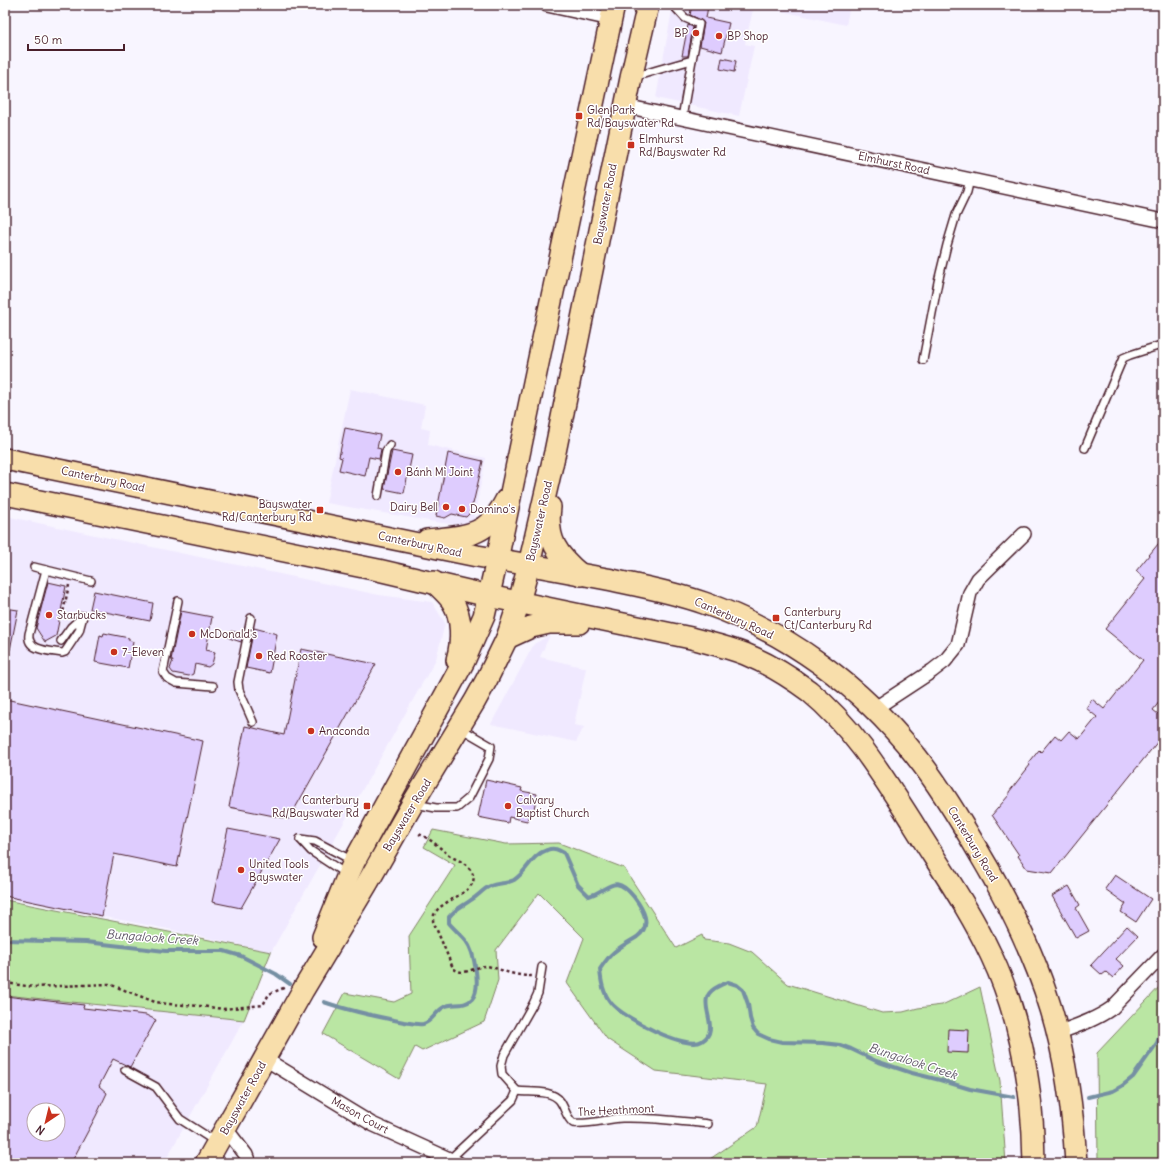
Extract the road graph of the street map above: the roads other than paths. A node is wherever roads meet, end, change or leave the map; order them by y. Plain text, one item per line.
1 (547, 5) edge
2 (648, 5) edge
3 (673, 5) edge
4 (613, 12) edge
5 (643, 26) junction
6 (692, 60) junction
7 (631, 78) junction
8 (594, 100) junction
9 (625, 106) junction
10 (682, 118) junction
11 (970, 179) junction
12 (1163, 220) edge
13 (1163, 343) edge
14 (923, 360) dead end
15 (390, 445) dead end
16 (1085, 448) dead end
17 (555, 452) junction
18 (5, 459) edge
19 (511, 492) junction
20 (5, 494) edge
21 (179, 495) junction
22 (378, 496) dead end
23 (179, 529) junction
24 (1024, 534) dead end
25 (409, 542) junction
26 (497, 560) junction
27 (529, 565) junction
28 (34, 567) dead end
29 (45, 573) junction
30 (582, 575) junction
31 (90, 581) dead end
32 (434, 582) junction
33 (489, 596) junction
34 (178, 601) dead end
35 (519, 602) junction
36 (251, 618) dead end
37 (635, 626) junction
38 (507, 638) junction
39 (61, 641) dead end
40 (214, 686) dead end
41 (450, 686) junction
42 (874, 709) junction
43 (253, 722) dead end
44 (460, 728) junction
45 (846, 728) junction
46 (413, 803) junction
47 (351, 868) junction
48 (368, 882) junction
49 (1163, 955) edge
50 (542, 967) dead end
51 (302, 991) junction
52 (1057, 1032) junction
53 (265, 1059) junction
54 (125, 1070) dead end
55 (517, 1091) junction
56 (708, 1124) dead end
57 (222, 1136) junction
58 (454, 1161) edge
59 (206, 1163) edge
60 (249, 1163) edge
61 (1034, 1163) edge
62 (1076, 1163) edge

1 - 4 street
2 - 5 main road, Bayswater Road
3 - 6 lane
4 - 5 main road
4 - 8 main road, Bayswater Road
5 - 7 main road, Bayswater Road
6 - 7 lane
6 - 10 lane
7 - 9 main road, Bayswater Road
8 - 9 main road
8 - 19 main road, Bayswater Road
9 - 10 street, Elmhurst Road
9 - 17 main road, Bayswater Road
10 - 11 street, Elmhurst Road
11 - 12 street, Elmhurst Road
11 - 14 lane
13 - 16 lane
15 - 22 lane
17 - 27 main road, Bayswater Road
17 - 30 main road
18 - 21 main road, Canterbury Road
19 - 25 main road
19 - 26 main road, Bayswater Road
20 - 23 main road
21 - 23 main road
21 - 25 main road, Canterbury Road
23 - 32 main road
24 - 42 street
25 - 26 main road, Canterbury Road
26 - 27 main road, Canterbury Road
26 - 33 main road, Bayswater Road
27 - 30 main road, Canterbury Road
27 - 35 main road, Bayswater Road
28 - 29 lane
29 - 31 lane
29 - 39 lane
30 - 42 main road, Canterbury Road
32 - 33 main road
32 - 41 main road
33 - 35 main road
33 - 41 main road, Bayswater Road
34 - 40 lane
35 - 37 main road
35 - 38 main road, Bayswater Road
36 - 43 lane
37 - 38 main road
37 - 45 main road
38 - 44 main road, Bayswater Road
41 - 47 main road, Bayswater Road
42 - 45 main road
42 - 52 main road, Canterbury Road
44 - 46 main road, Bayswater Road
44 - 46 lane
45 - 61 main road
46 - 48 main road, Bayswater Road
47 - 47 lane
47 - 48 main road
47 - 51 main road, Bayswater Road
48 - 51 main road, Bayswater Road
49 - 52 street
50 - 55 lane
51 - 53 main road, Bayswater Road
52 - 62 main road, Canterbury Road
53 - 57 main road, Bayswater Road
53 - 58 street, Mason Court
54 - 57 lane
55 - 56 lane, The Heathmont
55 - 58 lane
57 - 59 main road, Bayswater Road
57 - 60 street

